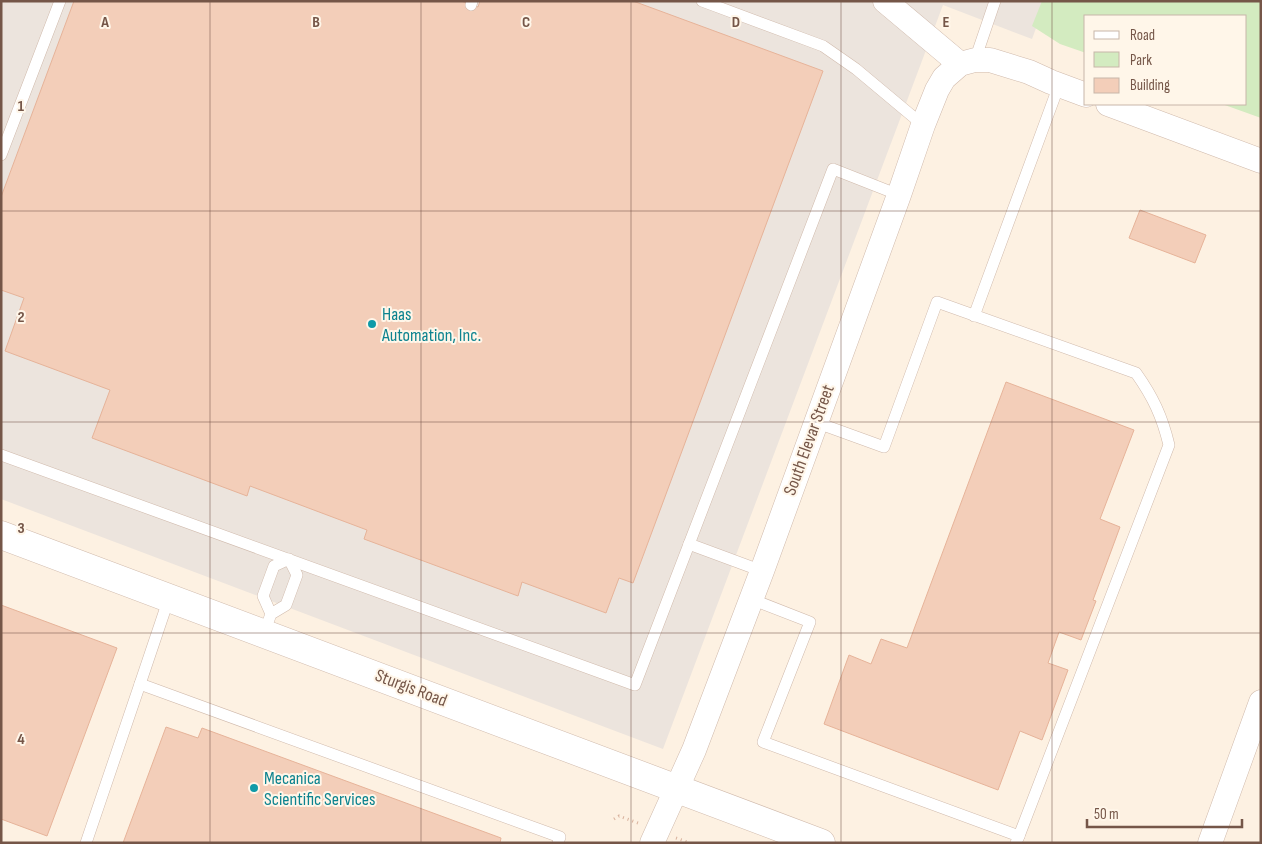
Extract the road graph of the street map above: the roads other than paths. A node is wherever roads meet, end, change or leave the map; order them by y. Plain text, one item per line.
1 (60, 1) edge
2 (702, 1) edge
3 (885, 1) edge
4 (995, 1) edge
5 (967, 62) junction
6 (1059, 85) junction
7 (1084, 94) edge
8 (1111, 105) edge
9 (923, 126) junction
10 (1, 155) edge
11 (1261, 161) edge
12 (899, 195) junction
13 (974, 316) junction
14 (815, 422) junction
15 (1, 455) edge
16 (1, 535) edge
17 (689, 544) junction
18 (289, 559) junction
19 (762, 571) junction
20 (169, 598) junction
21 (751, 599) junction
22 (267, 624) junction
23 (140, 684) junction
24 (1261, 702) edge
25 (676, 788) junction
26 (1017, 840) edge
27 (86, 843) edge
28 (558, 843) edge
29 (652, 843) edge
30 (821, 843) edge
31 (1210, 843) edge

1 - 10 lane
2 - 9 lane
3 - 5 street
4 - 5 lane
5 - 6 street
5 - 9 street, South Elevar Street
6 - 7 street
6 - 13 lane
8 - 11 street
9 - 12 street, South Elevar Street
12 - 14 street, South Elevar Street
12 - 17 lane
13 - 14 lane
13 - 26 lane
14 - 19 street, South Elevar Street
15 - 18 lane
16 - 20 street, Sturgis Road
17 - 18 lane
17 - 19 lane
18 - 22 lane
18 - 22 lane
19 - 21 street, South Elevar Street
20 - 22 street, Sturgis Road
20 - 23 lane
21 - 25 street, South Elevar Street
21 - 26 lane
22 - 25 street, Sturgis Road
23 - 27 lane
23 - 28 lane
24 - 31 street
25 - 29 street, South Elevar Street
25 - 30 street, Sturgis Road

